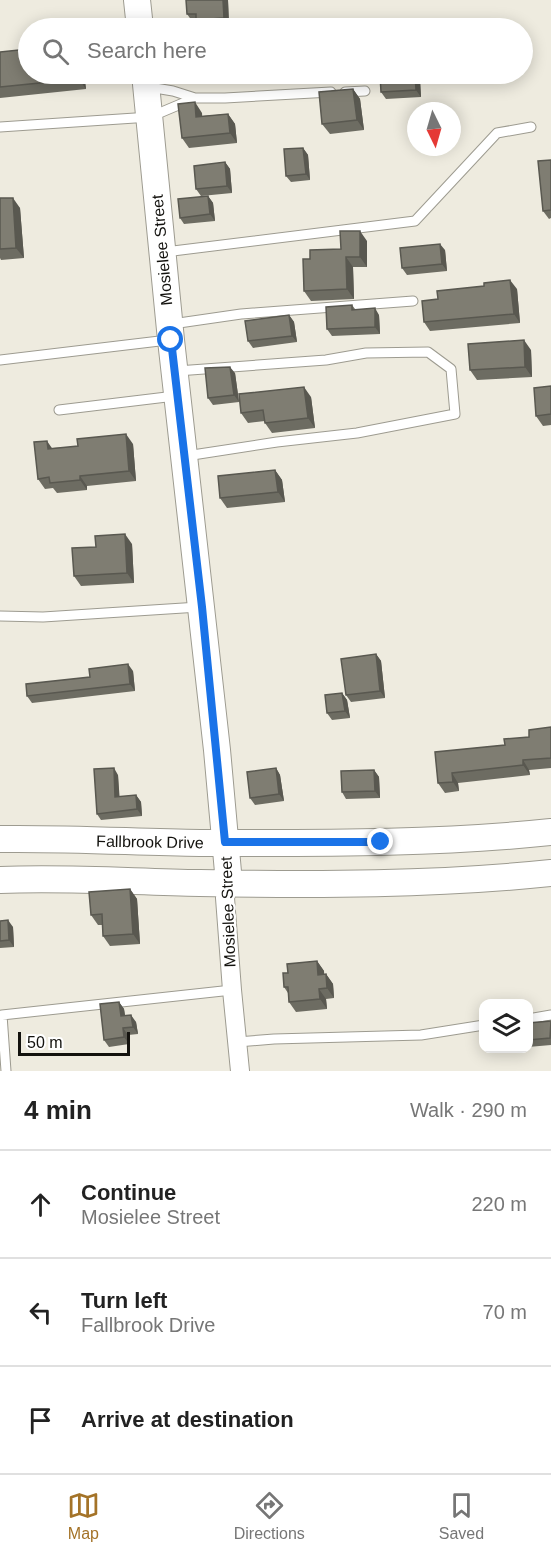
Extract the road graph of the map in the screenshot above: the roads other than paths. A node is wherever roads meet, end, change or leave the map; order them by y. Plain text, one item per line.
1 (137, 0) edge
2 (139, 18) edge
3 (146, 84) edge
4 (156, 84) edge
5 (364, 91) dead end
6 (195, 98) junction
7 (150, 117) junction
8 (0, 127) edge
9 (531, 127) dead end
10 (162, 252) junction
11 (413, 301) dead end
12 (170, 332) junction
13 (0, 360) edge
14 (176, 383) junction
15 (59, 410) dead end
16 (183, 457) junction
17 (202, 607) junction
18 (0, 616) edge
19 (551, 832) edge
20 (0, 839) edge
21 (225, 842) junction
22 (551, 873) edge
23 (0, 880) edge
24 (229, 883) junction
25 (232, 990) junction
26 (551, 1015) edge
27 (533, 1018) edge
28 (479, 1026) edge
29 (237, 1042) junction
30 (6, 1071) edge
31 (240, 1071) edge

1 - 2 main road
3 - 7 main road, Mosielee Street
4 - 6 lane
5 - 6 lane
6 - 7 lane
7 - 8 lane
7 - 10 main road, Mosielee Street
9 - 10 lane
10 - 12 main road, Mosielee Street
11 - 12 lane
12 - 13 lane
12 - 14 main road, Mosielee Street
14 - 15 lane
14 - 16 main road, Mosielee Street
14 - 16 lane
16 - 17 main road, Mosielee Street
17 - 18 lane
17 - 21 main road, Mosielee Street
19 - 21 main road, Fallbrook Drive
20 - 21 main road, Fallbrook Drive
21 - 24 main road, Mosielee Street
22 - 24 main road
23 - 24 main road
24 - 25 street, Mosielee Street
25 - 29 street, Mosielee Street
25 - 30 lane
26 - 27 lane
28 - 29 lane
29 - 31 street, Mosielee Street

